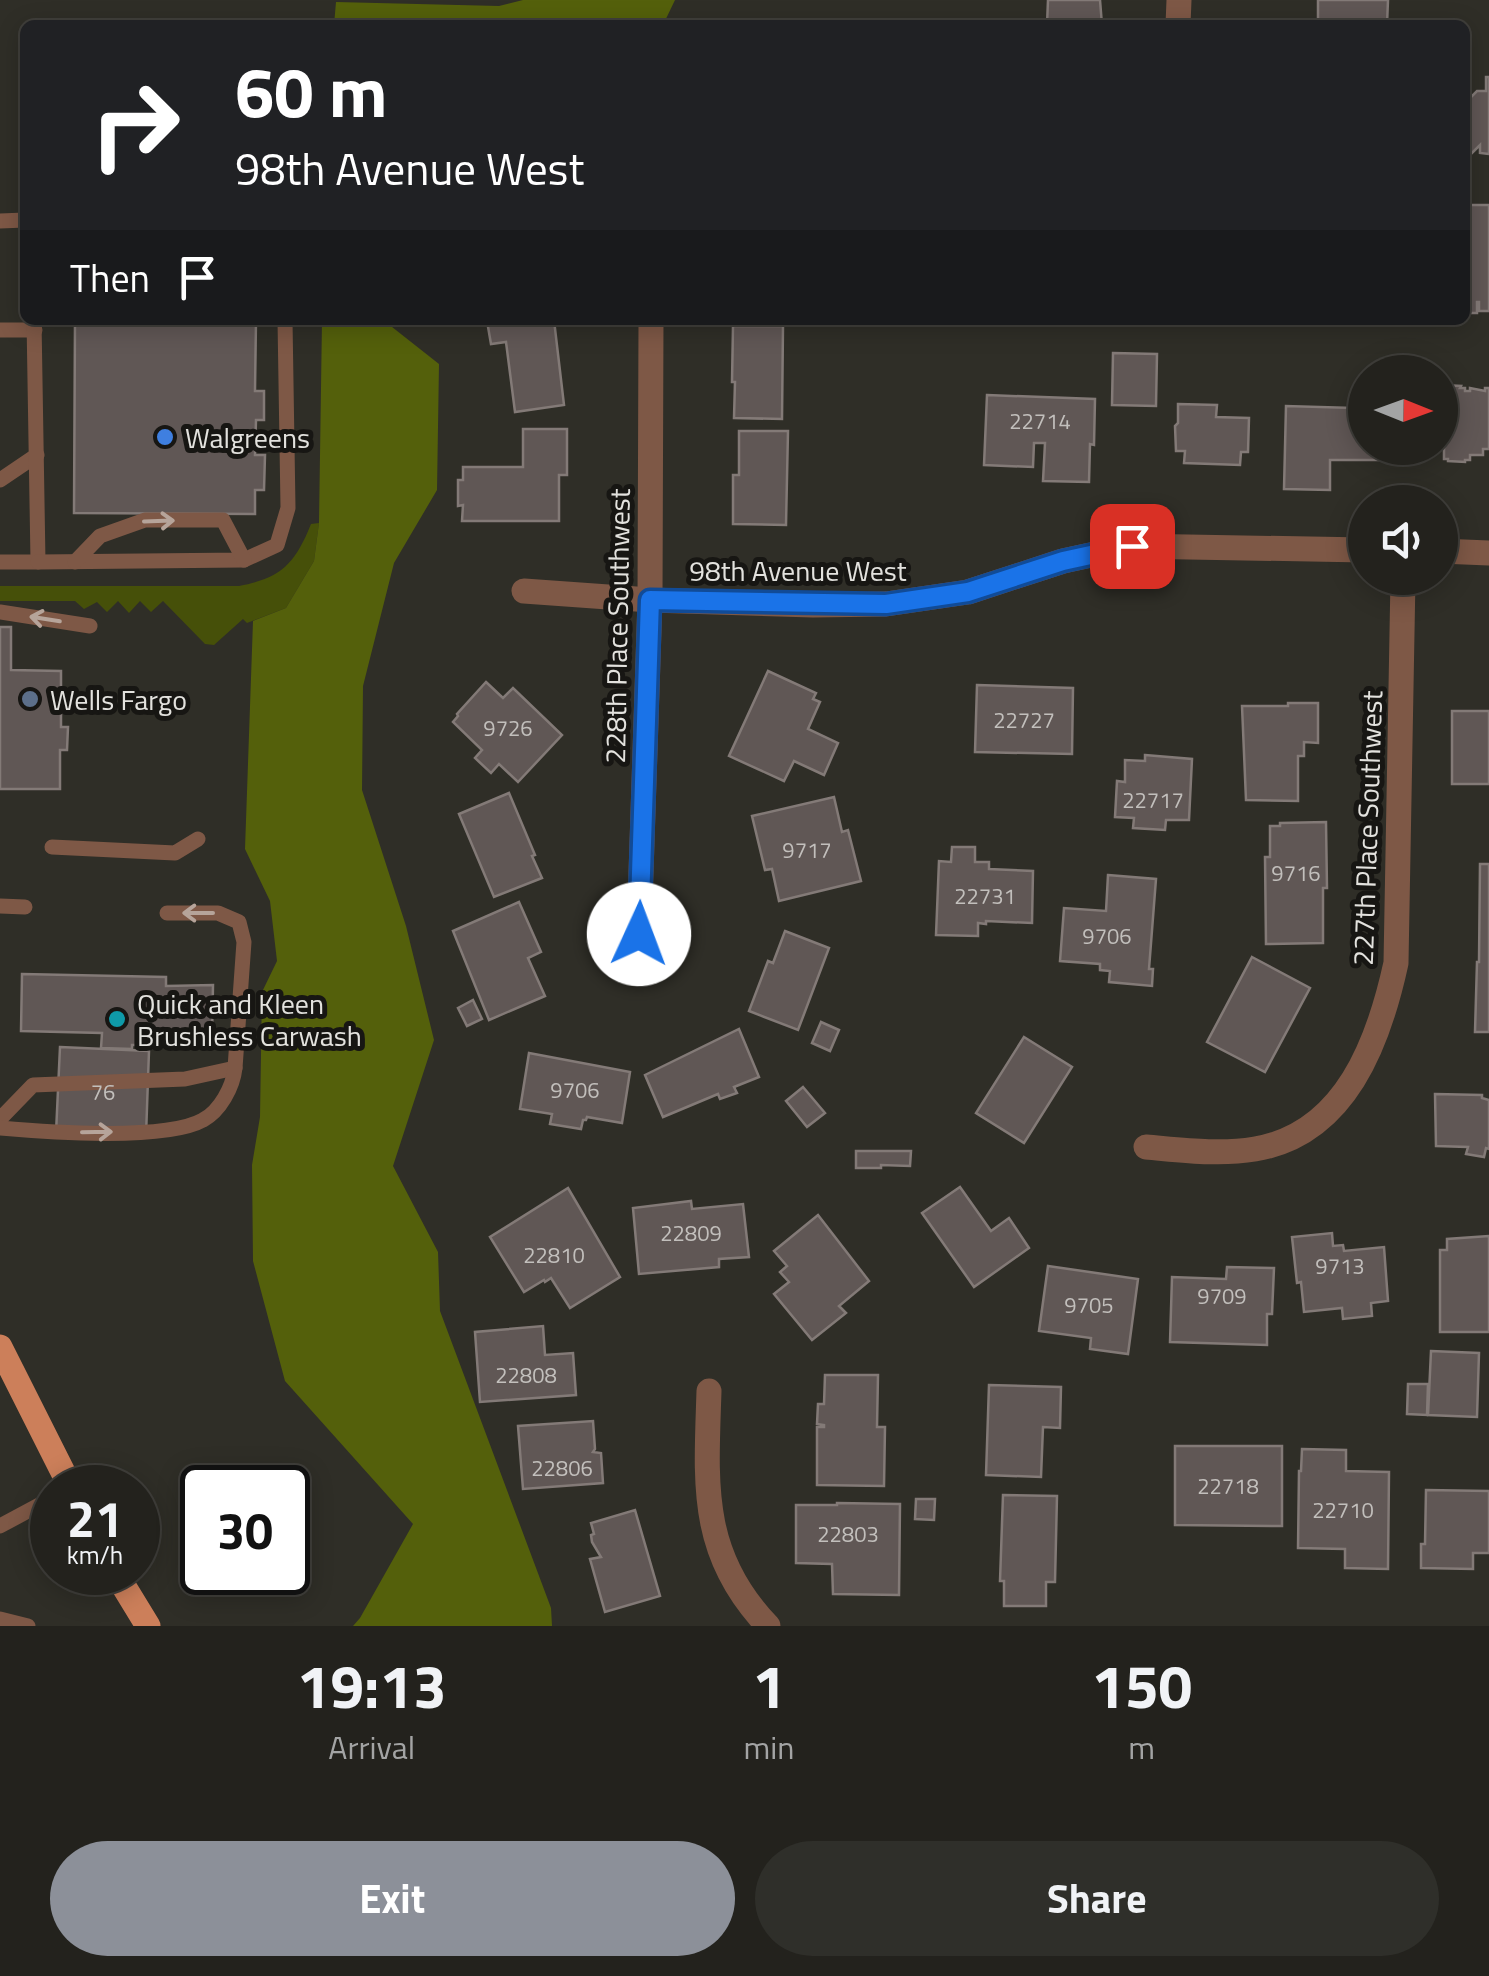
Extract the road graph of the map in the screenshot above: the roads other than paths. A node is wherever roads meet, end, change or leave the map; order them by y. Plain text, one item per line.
1 (35, 325) edge
2 (285, 325) edge
3 (651, 325) edge
4 (0, 330) edge
5 (38, 455) junction
6 (0, 480) edge
7 (1348, 550) edge
8 (1458, 552) edge
9 (1489, 553) edge
10 (244, 560) junction
11 (0, 562) edge
12 (38, 562) junction
13 (76, 562) junction
14 (524, 591) dead end
15 (1403, 595) edge
16 (650, 600) junction
17 (0, 612) edge
18 (90, 626) dead end
19 (198, 839) dead end
20 (52, 847) dead end
21 (0, 906) edge
22 (25, 907) dead end
23 (167, 912) dead end
24 (639, 934) dead end
25 (239, 1007) junction
26 (214, 1008) dead end
27 (235, 1068) junction
28 (0, 1119) edge
29 (0, 1128) edge
30 (1146, 1147) dead end
31 (0, 1347) edge
32 (709, 1392) dead end
33 (59, 1465) edge
34 (30, 1510) edge
35 (0, 1526) edge
36 (129, 1595) edge
37 (0, 1619) edge
38 (28, 1626) edge
39 (148, 1626) edge
40 (768, 1626) edge

1 - 4 lane
1 - 5 lane
2 - 10 lane
3 - 16 street, 228th Place Southwest
5 - 6 lane
5 - 12 lane
7 - 16 street, 98th Avenue West
8 - 9 street
10 - 13 lane
13 -> 10 lane
11 - 12 lane
12 - 13 lane
14 - 16 street, 98th Avenue West
15 - 30 street, 227th Place Southwest
16 - 24 street, 228th Place Southwest
18 -> 17 lane
19 - 20 lane
21 - 22 lane
25 -> 23 lane
25 - 26 lane
25 - 27 lane
27 - 28 lane
29 -> 27 lane
31 - 33 main road
32 - 40 street
34 - 35 lane
36 - 39 main road
37 - 38 lane

